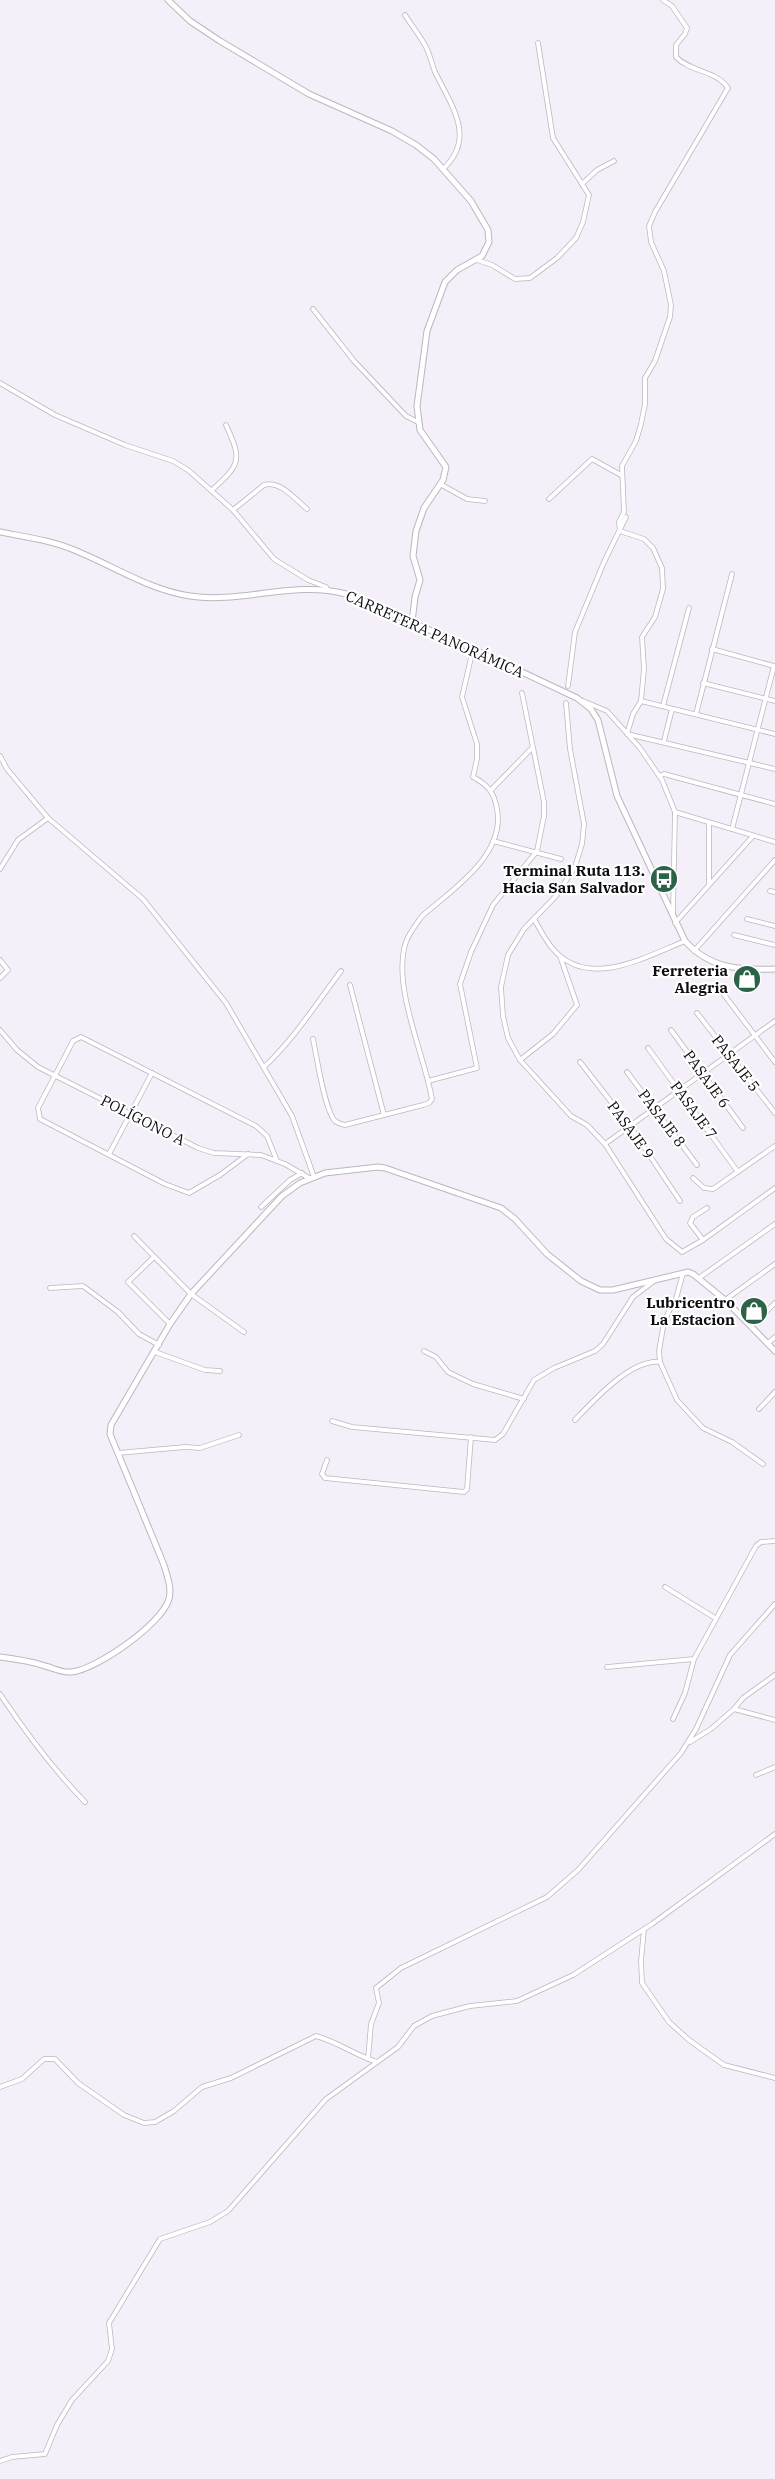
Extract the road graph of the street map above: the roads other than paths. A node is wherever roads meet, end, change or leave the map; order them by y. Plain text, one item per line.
1 (168, 0) edge
2 (663, 0) edge
3 (405, 15) dead end
4 (538, 43) dead end
5 (614, 160) dead end
6 (443, 169) junction
7 (582, 184) junction
8 (477, 260) junction
9 (313, 308) dead end
10 (0, 383) edge
11 (418, 422) junction
12 (226, 425) dead end
13 (622, 476) junction
14 (440, 484) junction
15 (212, 490) junction
16 (549, 499) dead end
17 (485, 501) dead end
18 (307, 509) dead end
19 (233, 510) junction
20 (626, 517) dead end
21 (620, 531) junction
22 (0, 532) edge
23 (732, 574) dead end
24 (328, 590) junction
25 (689, 608) dead end
26 (412, 622) junction
27 (473, 649) junction
28 (712, 649) junction
29 (703, 682) junction
30 (568, 686) dead end
31 (522, 693) dead end
32 (577, 698) junction
33 (766, 698) junction
34 (641, 701) junction
35 (775, 701) edge
36 (566, 703) dead end
37 (663, 706) junction
38 (672, 709) junction
39 (696, 714) junction
40 (760, 730) junction
41 (627, 734) junction
42 (775, 734) edge
43 (664, 741) junction
44 (532, 748) junction
45 (0, 756) edge
46 (751, 762) junction
47 (775, 769) edge
48 (659, 776) junction
49 (491, 790) junction
50 (742, 794) junction
51 (775, 804) edge
52 (675, 812) junction
53 (48, 818) junction
54 (709, 822) junction
55 (732, 829) junction
56 (752, 836) junction
57 (493, 841) junction
58 (775, 842) edge
59 (537, 851) junction
60 (561, 858) dead end
61 (775, 860) edge
62 (0, 869) edge
63 (709, 884) junction
64 (673, 915) junction
65 (747, 919) dead end
66 (534, 920) junction
67 (676, 923) junction
68 (775, 926) edge
69 (734, 934) dead end
70 (685, 941) junction
71 (775, 946) edge
72 (694, 952) junction
73 (560, 956) junction
74 (0, 960) edge
75 (775, 969) edge
76 (341, 972) dead end
77 (0, 978) edge
78 (350, 985) dead end
79 (722, 992) dead end
80 (697, 1013) dead end
81 (775, 1021) edge
82 (0, 1030) edge
83 (671, 1030) dead end
84 (755, 1035) junction
85 (313, 1039) dead end
86 (648, 1048) dead end
87 (729, 1054) junction
88 (520, 1060) junction
89 (580, 1062) dead end
90 (775, 1062) edge
91 (264, 1067) junction
92 (627, 1072) dead end
93 (152, 1073) junction
94 (704, 1073) junction
95 (56, 1076) junction
96 (428, 1081) junction
97 (680, 1090) junction
98 (654, 1108) junction
99 (775, 1113) edge
100 (129, 1114) junction
101 (384, 1115) junction
102 (630, 1126) junction
103 (743, 1128) dead end
104 (606, 1144) junction
105 (775, 1146) edge
106 (110, 1154) junction
107 (248, 1154) junction
108 (277, 1161) junction
109 (697, 1165) dead end
110 (738, 1172) junction
111 (302, 1173) junction
112 (312, 1178) junction
113 (693, 1178) dead end
114 (775, 1188) edge
115 (680, 1200) dead end
116 (261, 1207) dead end
117 (707, 1208) dead end
118 (775, 1224) edge
119 (134, 1236) dead end
120 (703, 1240) junction
121 (154, 1257) junction
122 (775, 1264) edge
123 (683, 1273) junction
124 (699, 1278) junction
125 (655, 1280) junction
126 (50, 1288) dead end
127 (190, 1294) junction
128 (725, 1300) junction
129 (775, 1303) edge
130 (170, 1324) junction
131 (751, 1326) junction
132 (244, 1332) dead end
133 (775, 1337) edge
134 (159, 1345) junction
135 (767, 1345) junction
136 (424, 1351) dead end
137 (775, 1351) edge
138 (155, 1352) junction
139 (660, 1362) junction
140 (220, 1371) dead end
141 (775, 1392) edge
142 (524, 1399) junction
143 (758, 1409) dead end
144 (575, 1420) dead end
145 (332, 1421) dead end
146 (239, 1436) dead end
147 (471, 1438) junction
148 (118, 1453) junction
149 (327, 1460) dead end
150 (763, 1464) dead end
151 (775, 1541) edge
152 (665, 1587) dead end
153 (775, 1604) edge
154 (715, 1618) junction
155 (0, 1656) edge
156 (694, 1660) junction
157 (607, 1667) dead end
158 (775, 1675) edge
159 (0, 1694) edge
160 (734, 1709) junction
161 (673, 1719) dead end
162 (775, 1720) edge
163 (688, 1744) junction
164 (775, 1767) edge
165 (756, 1775) dead end
166 (86, 1802) dead end
167 (775, 1834) edge
168 (644, 1929) junction
169 (368, 2059) junction
170 (377, 2062) junction
171 (775, 2078) edge
172 (0, 2087) edge
173 (0, 2461) edge

1 - 6 street
2 - 13 street
3 - 6 street
4 - 7 street
5 - 7 street
6 - 8 street
7 - 8 street
8 - 11 street
9 - 11 street
10 - 15 street
11 - 14 street
12 - 15 street
13 - 16 street
13 - 21 street
14 - 17 street
14 - 26 street
15 - 19 street
18 - 19 street
19 - 24 street
20 - 21 street
21 - 30 street
21 - 34 street
22 - 24 street, CARRETERA PANORÁMICA
23 - 28 street
24 - 26 street, CARRETERA PANORÁMICA
25 - 37 street
26 - 27 street, CARRETERA PANORÁMICA
27 - 32 street, CARRETERA PANORÁMICA
27 - 49 street
28 - 29 street
28 - 33 street
29 - 33 street
29 - 39 street
31 - 44 street
32 - 41 street
32 - 64 street, CARRETERA PANORÁMICA
33 - 35 street
33 - 40 street
34 - 37 street
34 - 41 street
36 - 66 street
37 - 38 street
38 - 39 street
38 - 43 street
39 - 40 street
40 - 42 street
40 - 46 street
41 - 43 street
41 - 48 street
43 - 46 street
44 - 49 street
44 - 59 street
45 - 53 street
46 - 47 street
46 - 50 street
48 - 50 street
48 - 52 street
49 - 57 street
50 - 51 street
50 - 55 street
52 - 54 street
52 - 64 street
53 - 62 street
53 - 91 street
54 - 55 street
54 - 63 street
55 - 56 street
56 - 58 street
56 - 63 street
57 - 59 street
57 - 96 street
59 - 60 street
59 - 96 street
61 - 72 street
63 - 67 street
64 - 67 street, CARRETERA PANORÁMICA
65 - 68 street
66 - 73 street
66 - 88 street
67 - 70 street, CARRETERA PANORÁMICA
69 - 71 street
70 - 72 street, CARRETERA PANORÁMICA
70 - 73 street
72 - 75 street
73 - 88 street
74 - 77 street
76 - 91 street
78 - 101 street
79 - 84 street
80 - 87 street, PASAJE 5
81 - 84 street
82 - 95 street, POLÍGONO A
83 - 94 street, PASAJE 6
84 - 87 street
84 - 90 street
85 - 101 street
86 - 97 street, PASAJE 7
87 - 94 street
87 - 99 street, PASAJE 5
88 - 104 street
89 - 102 street, PASAJE 9
91 - 112 street
92 - 98 street, PASAJE 8
93 - 95 street
93 - 100 street
93 - 108 street
94 - 97 street
94 - 103 street, PASAJE 6
95 - 100 street, POLÍGONO A
95 - 106 street
96 - 101 street
97 - 98 street
97 - 110 street, PASAJE 7
98 - 102 street
98 - 109 street, PASAJE 8
100 - 106 street
100 - 107 street, POLÍGONO A
102 - 104 street
102 - 115 street, PASAJE 9
104 - 120 street
105 - 110 street
106 - 107 street
107 - 108 street, POLÍGONO A
108 - 111 street, POLÍGONO A
110 - 113 street
111 - 112 street, POLÍGONO A
111 - 116 street
112 - 125 street
112 - 127 street
114 - 120 street
117 - 120 street
118 - 124 street
119 - 121 street
121 - 127 street
121 - 130 street
122 - 128 street
123 - 124 street
123 - 125 street
123 - 139 street
124 - 128 street
125 - 142 street
126 - 134 street
127 - 130 street
127 - 132 street
128 - 131 street
129 - 131 street
130 - 134 street
131 - 135 street
133 - 135 street
134 - 138 street
135 - 137 street
136 - 142 street
138 - 140 street
138 - 148 street
139 - 144 street
139 - 150 street
141 - 143 street
142 - 147 street
145 - 147 street
146 - 148 street
147 - 149 street
148 - 155 street
151 - 154 street
152 - 154 street
153 - 163 street
154 - 156 street
156 - 157 street
156 - 161 street
158 - 160 street
159 - 166 street
160 - 162 street
160 - 163 street
163 - 169 street
164 - 165 street
167 - 168 street
168 - 170 street
168 - 171 street
169 - 170 street
169 - 172 street
170 - 173 street

